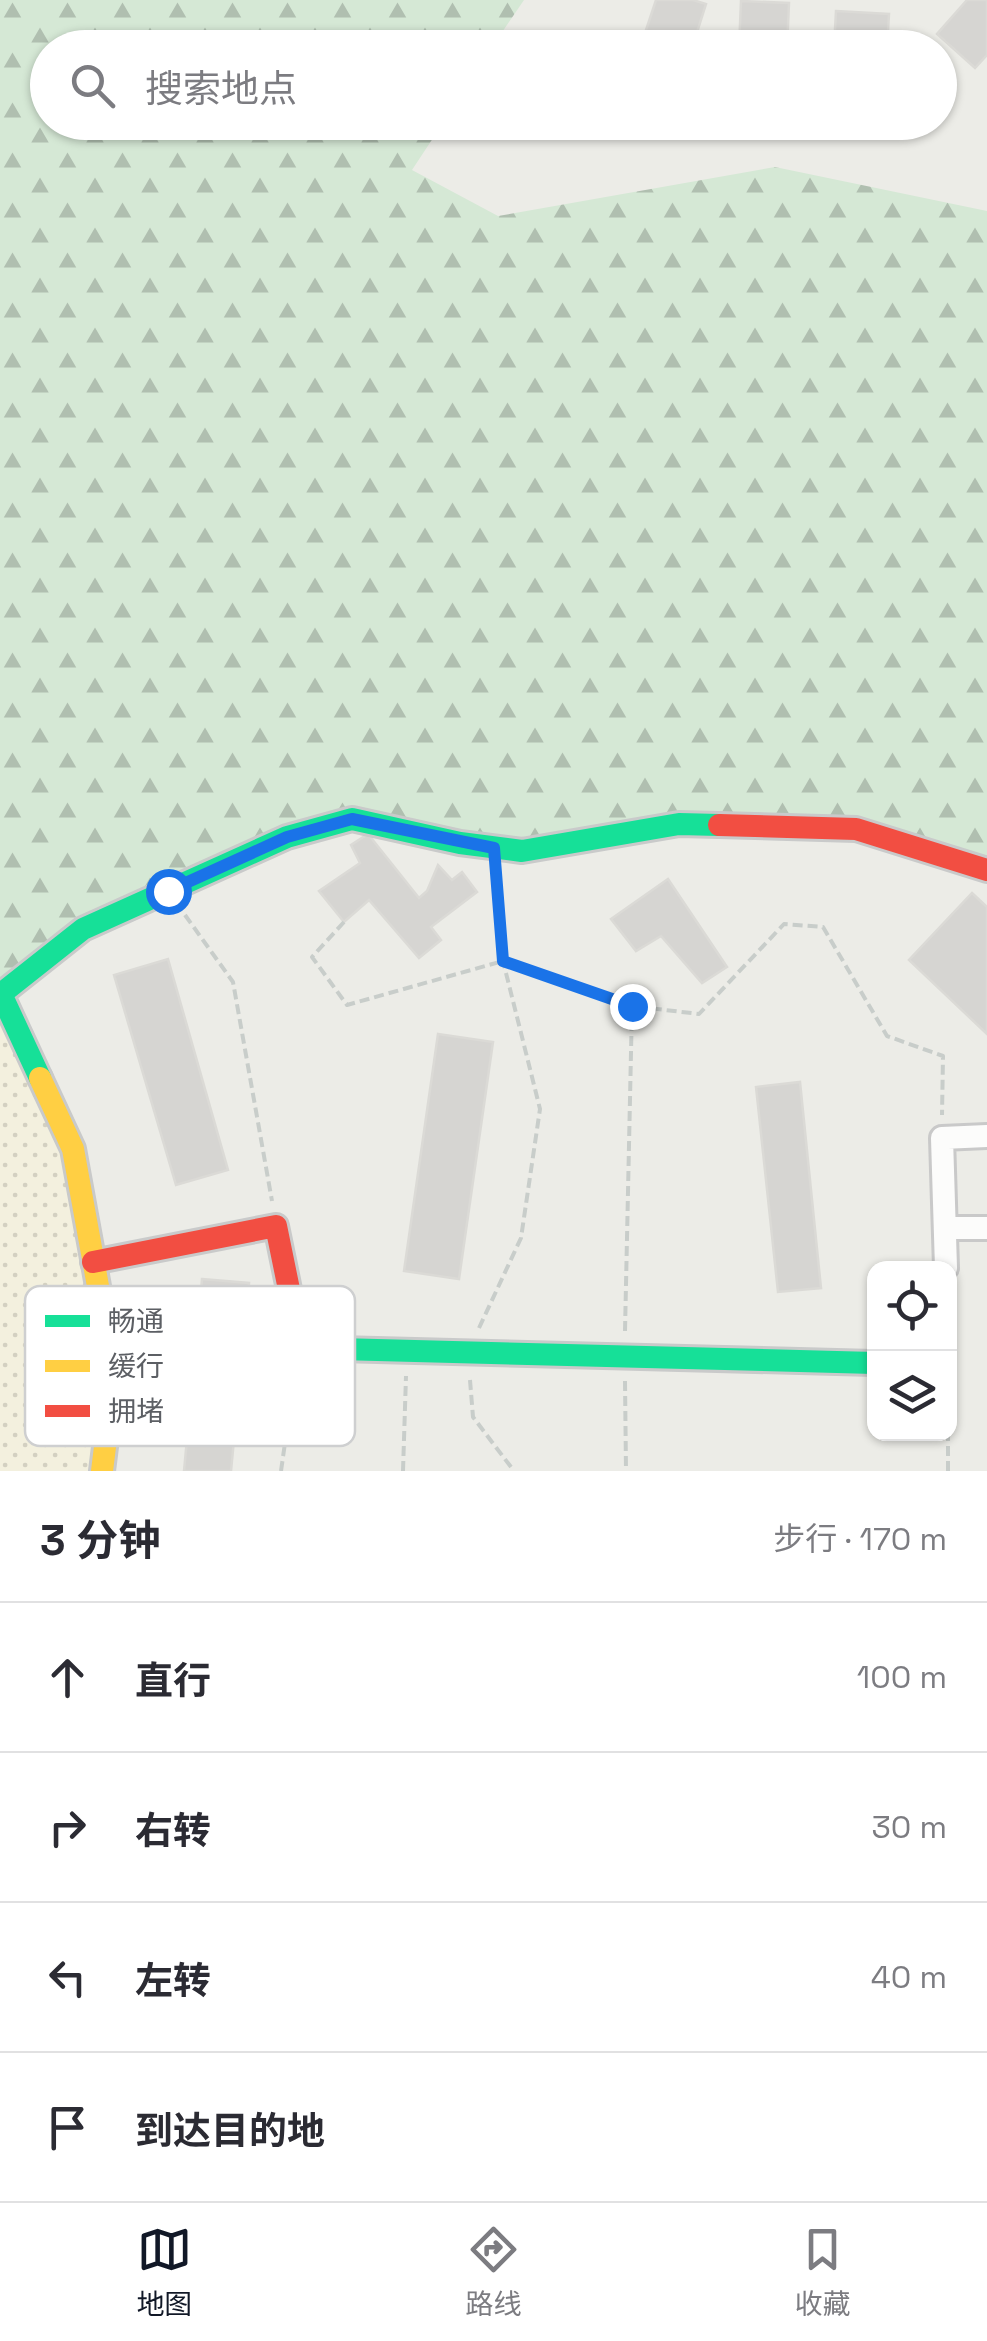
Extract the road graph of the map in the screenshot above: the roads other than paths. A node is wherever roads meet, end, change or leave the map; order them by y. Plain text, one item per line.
1 (987, 870) edge
2 (987, 1136) edge
3 (945, 1228) junction
4 (987, 1228) edge
5 (946, 1261) edge
6 (93, 1262) junction
7 (98, 1286) edge
8 (287, 1286) edge
9 (355, 1350) edge
10 (867, 1362) edge
11 (105, 1446) edge
12 (102, 1471) edge

1 - 6 street
2 - 3 street
3 - 4 street
3 - 5 street
6 - 7 street
6 - 8 street
9 - 10 street
11 - 12 street

